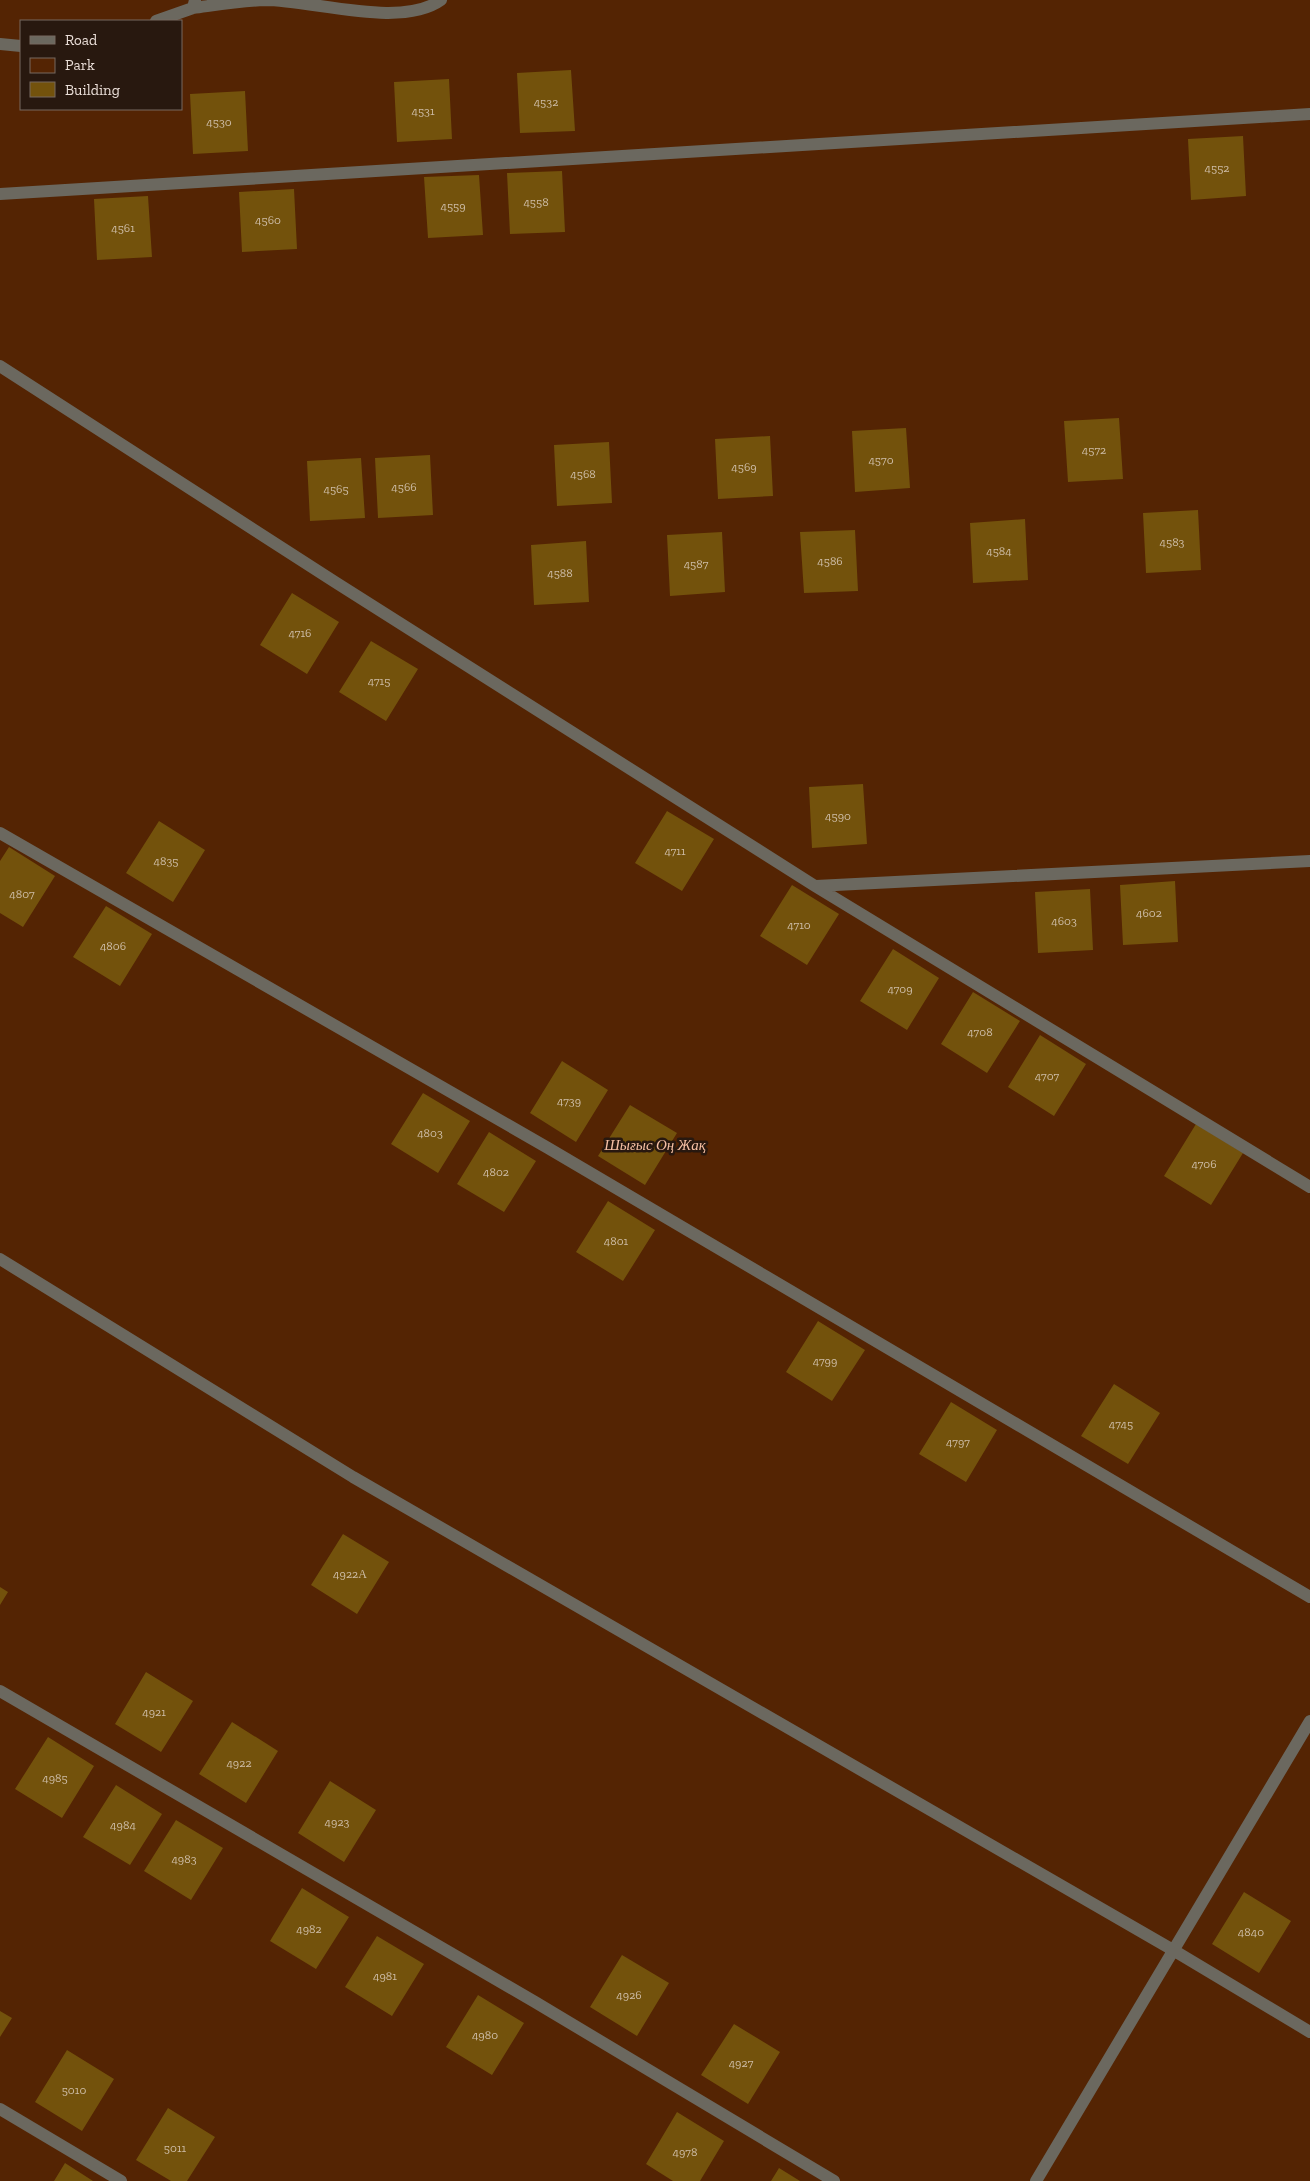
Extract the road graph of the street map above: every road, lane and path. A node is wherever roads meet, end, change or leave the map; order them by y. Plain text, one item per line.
1 (442, 0) edge
2 (194, 4) edge
3 (158, 20) edge
4 (0, 44) edge
5 (20, 46) edge
6 (1310, 114) edge
7 (0, 194) edge
8 (0, 366) edge
9 (0, 833) edge
10 (1310, 861) edge
11 (815, 886) junction
12 (1310, 1187) edge
13 (0, 1258) edge
14 (1310, 1597) edge
15 (0, 1691) edge
16 (1310, 1722) edge
17 (1173, 1950) junction
18 (1310, 2032) edge
19 (0, 2109) edge
20 (121, 2181) edge
21 (834, 2181) edge
22 (1036, 2181) edge

1 - 2 lane
2 - 3 lane
4 - 5 lane
6 - 7 lane
8 - 11 lane
9 - 14 lane
10 - 11 lane
11 - 12 lane
13 - 17 lane
15 - 21 lane
16 - 17 lane
17 - 18 lane
17 - 22 lane
19 - 20 lane

